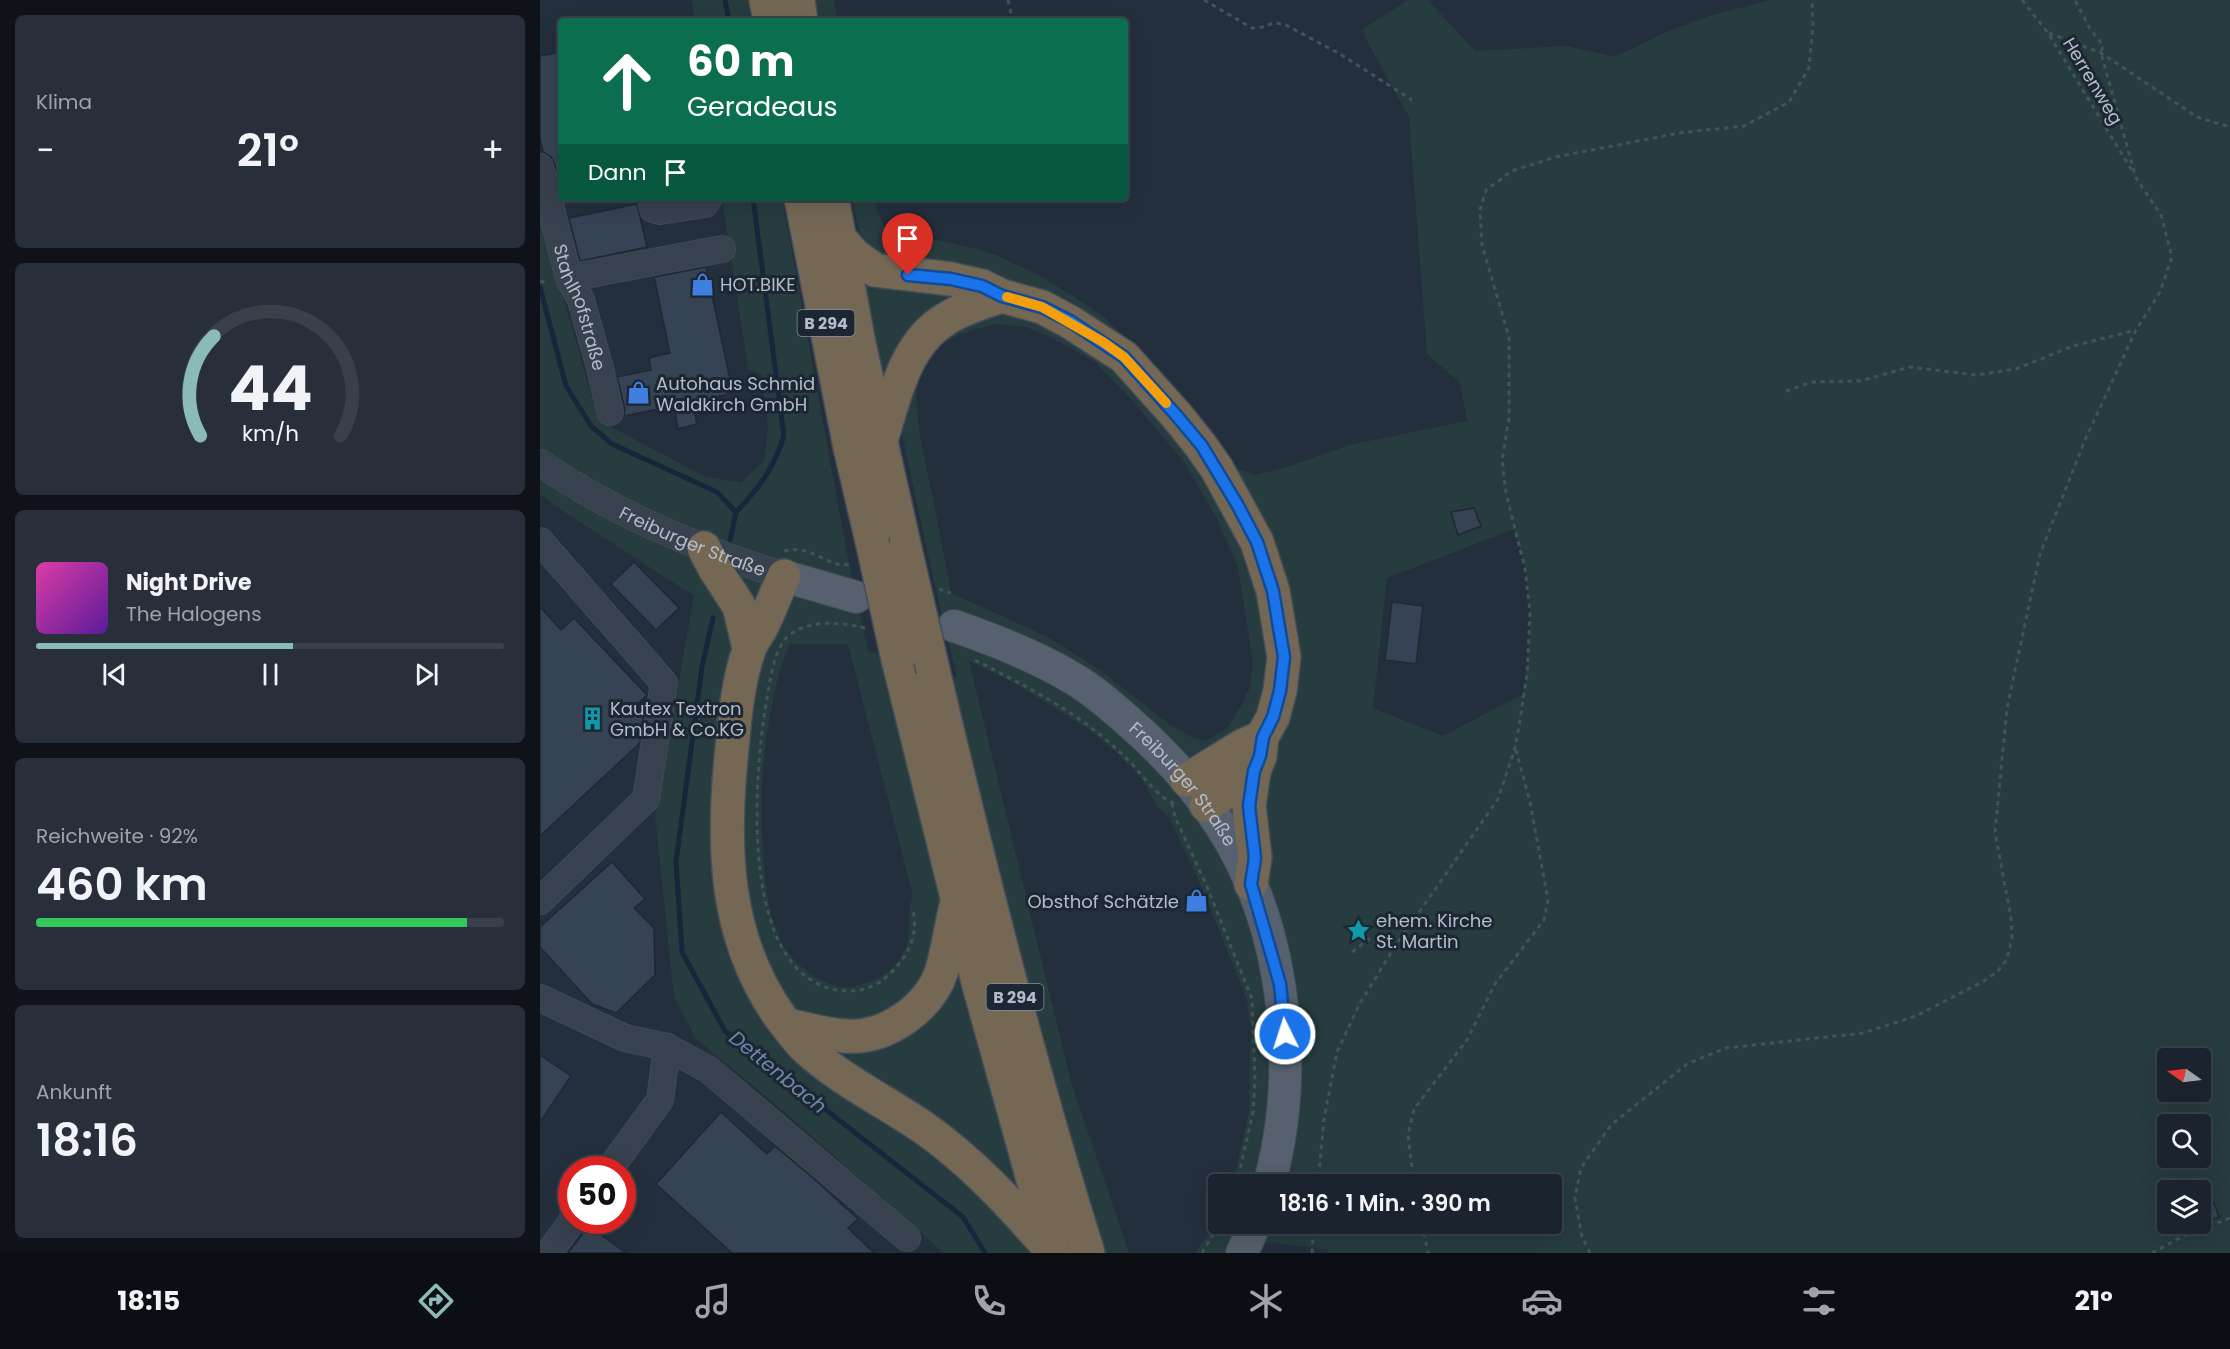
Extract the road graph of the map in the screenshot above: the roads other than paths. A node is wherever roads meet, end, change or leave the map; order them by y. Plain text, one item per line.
1 (766, 0) edge
2 (798, 0) edge
3 (769, 18) edge
4 (801, 18) edge
5 (540, 167) edge
6 (554, 195) edge
7 (652, 201) edge
8 (707, 201) edge
9 (802, 201) edge
10 (832, 201) edge
11 (838, 236) junction
12 (722, 249) dead end
13 (559, 280) junction
14 (1002, 296) junction
15 (610, 412) dead end
16 (881, 440) junction
17 (540, 463) edge
18 (540, 541) edge
19 (704, 548) junction
20 (773, 573) junction
21 (856, 597) dead end
22 (954, 626) dead end
23 (747, 636) junction
24 (1263, 737) junction
25 (1254, 771) junction
26 (1188, 796) junction
27 (1251, 884) junction
28 (540, 901) edge
29 (957, 902) junction
30 (540, 998) edge
31 (787, 1025) junction
32 (667, 1047) junction
33 (619, 1156) edge
34 (1272, 1174) edge
35 (563, 1234) edge
36 (1251, 1234) edge
37 (908, 1238) dead end
38 (549, 1253) edge
39 (1054, 1253) edge
40 (1088, 1253) edge
41 (1242, 1253) edge

1 - 3 highway
2 - 4 highway
5 - 6 street, Stahlhofstraße
6 - 13 street, Stahlhofstraße
7 - 8 street
9 - 29 highway, B 294, bridge
10 - 11 highway, B 294
11 - 14 highway
11 - 16 highway, B 294
12 - 13 street
13 - 15 street, Stahlhofstraße
14 - 16 highway
14 - 24 highway
16 - 40 highway, B 294, bridge
17 - 19 street, Freiburger Straße
18 - 28 street
19 - 20 street, Freiburger Straße
19 - 23 highway
20 - 21 main road, Freiburger Straße
20 - 23 highway
22 - 26 main road, Freiburger Straße
23 - 31 highway
24 - 25 highway
24 - 26 highway
25 - 26 highway
25 - 27 highway
26 - 27 main road, Freiburger Straße
27 - 34 main road, Freiburger Straße
29 - 31 highway
29 - 39 highway, B 294
30 - 32 street
31 - 39 highway
32 - 33 street
32 - 37 street
35 - 38 street
36 - 41 main road

